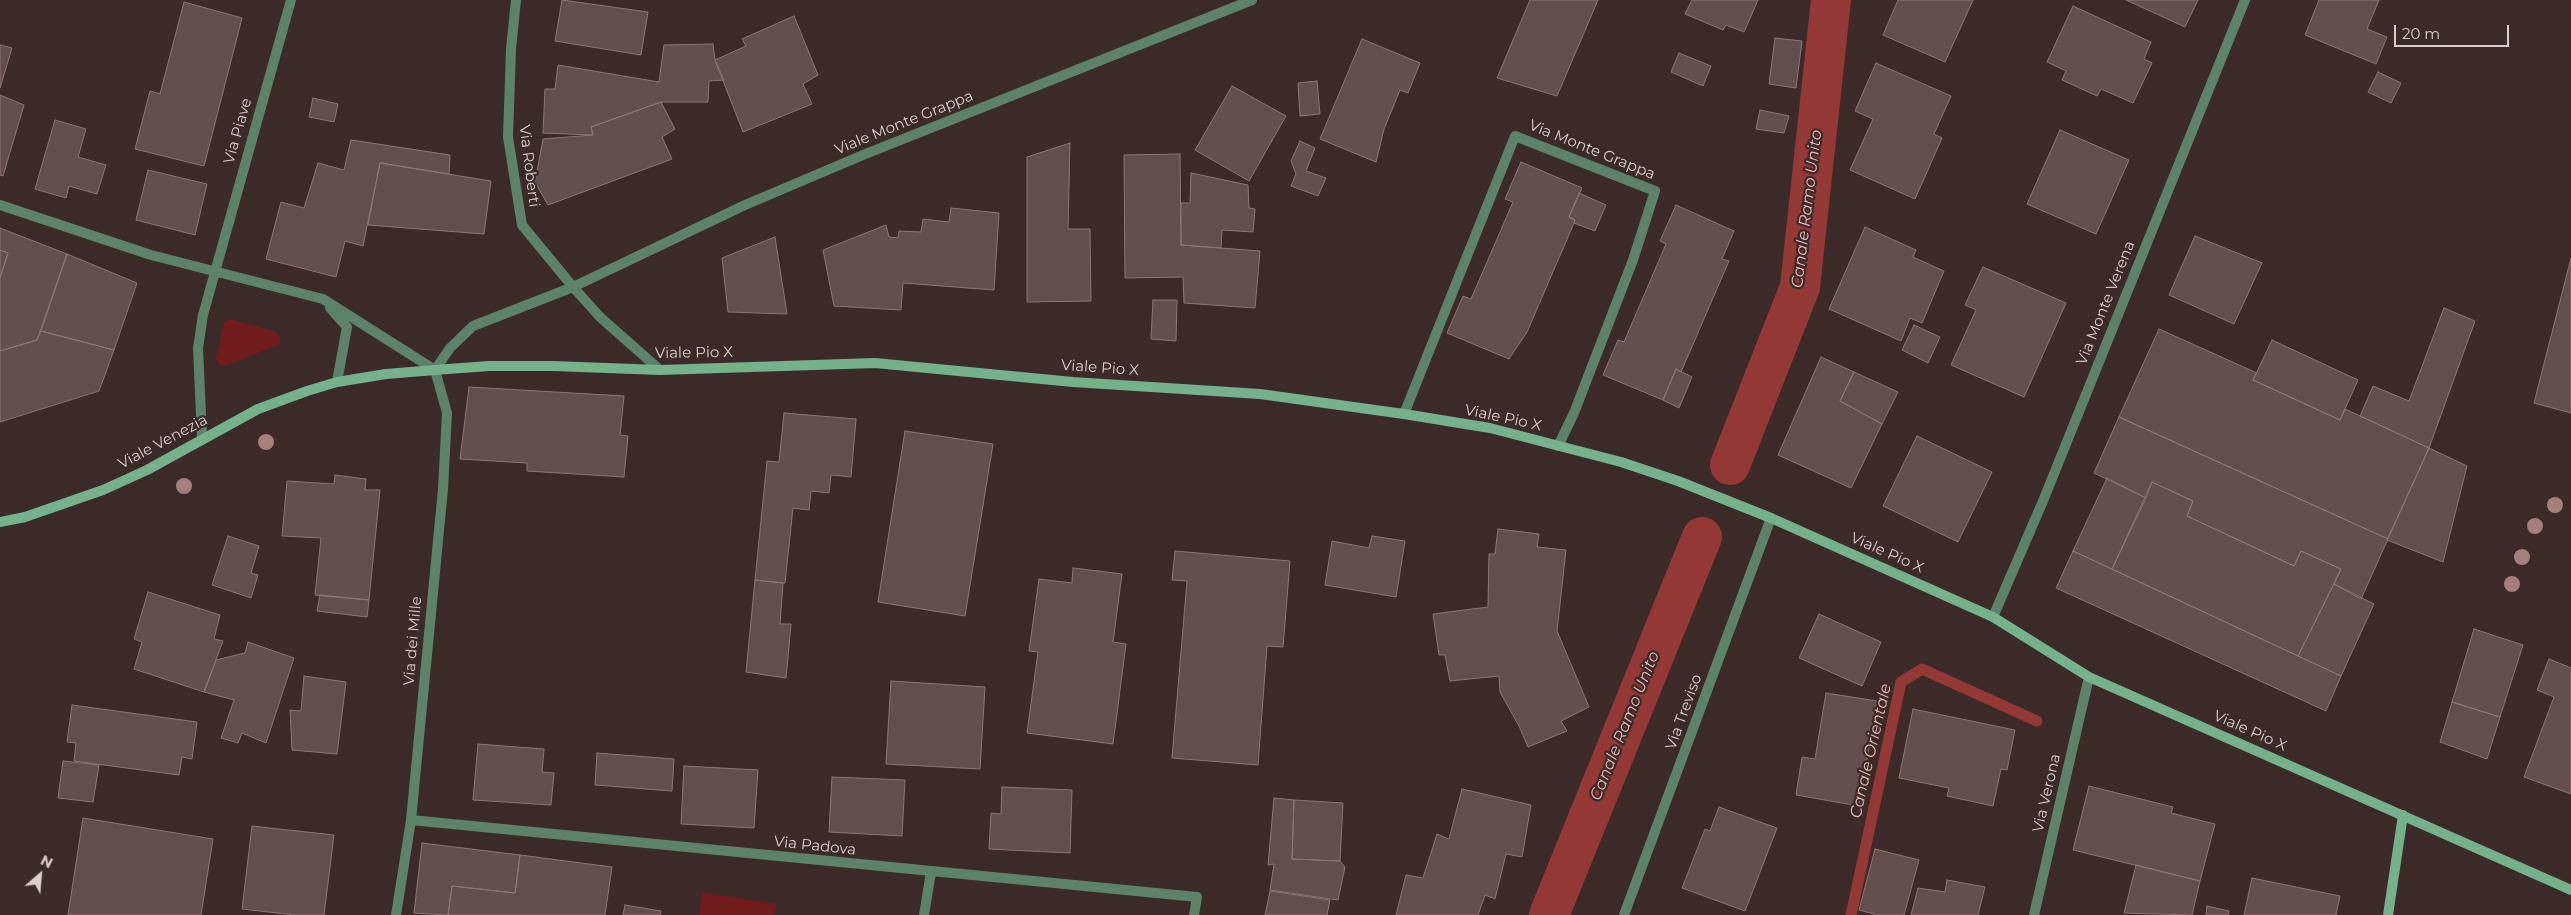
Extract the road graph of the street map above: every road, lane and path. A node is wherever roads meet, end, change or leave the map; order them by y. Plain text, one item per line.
1 (291, 0) edge
2 (516, 0) edge
3 (1252, 0) edge
4 (2245, 0) edge
5 (0, 206) edge
6 (214, 269) junction
7 (573, 287) junction
8 (323, 299) junction
9 (435, 370) junction
10 (660, 370) junction
11 (337, 382) junction
12 (1404, 414) junction
13 (202, 438) junction
14 (1558, 446) junction
15 (1771, 518) junction
16 (0, 522) edge
17 (1993, 616) junction
18 (2089, 677) junction
19 (2403, 814) junction
20 (411, 820) junction
21 (931, 872) junction
22 (2571, 890) edge
23 (396, 915) edge
24 (924, 915) edge
25 (1194, 915) edge
26 (1624, 915) edge
27 (2034, 915) edge
28 (2388, 915) edge

1 - 6 street, Via Piave
2 - 7 street, Via Roberti
3 - 7 street, Viale Monte Grappa
4 - 17 street, Via Monte Verena
5 - 6 street
6 - 8 street
6 - 13 street, Via Piave
7 - 9 street, Viale Monte Grappa
7 - 10 street
8 - 9 street
8 - 11 street
9 - 10 main road, Viale Pio X
9 - 11 main road, Viale Pio X
9 - 20 street, Via dei Mille
10 - 12 main road, Viale Pio X
11 - 13 main road, Viale Venezia
12 - 14 main road, Viale Pio X
12 - 14 street, Via Monte Grappa
13 - 16 main road, Viale Venezia
14 - 15 main road, Viale Pio X
15 - 17 main road, Viale Pio X
15 - 26 street, Via Treviso
17 - 18 main road, Viale Pio X
18 - 19 main road, Viale Pio X
18 - 27 street, Via Verona
19 - 22 main road, Viale Pio X
19 - 28 main road
20 - 21 street, Via Padova
20 - 23 street, Via dei Mille
21 - 24 street
21 - 25 street, Via Padova

